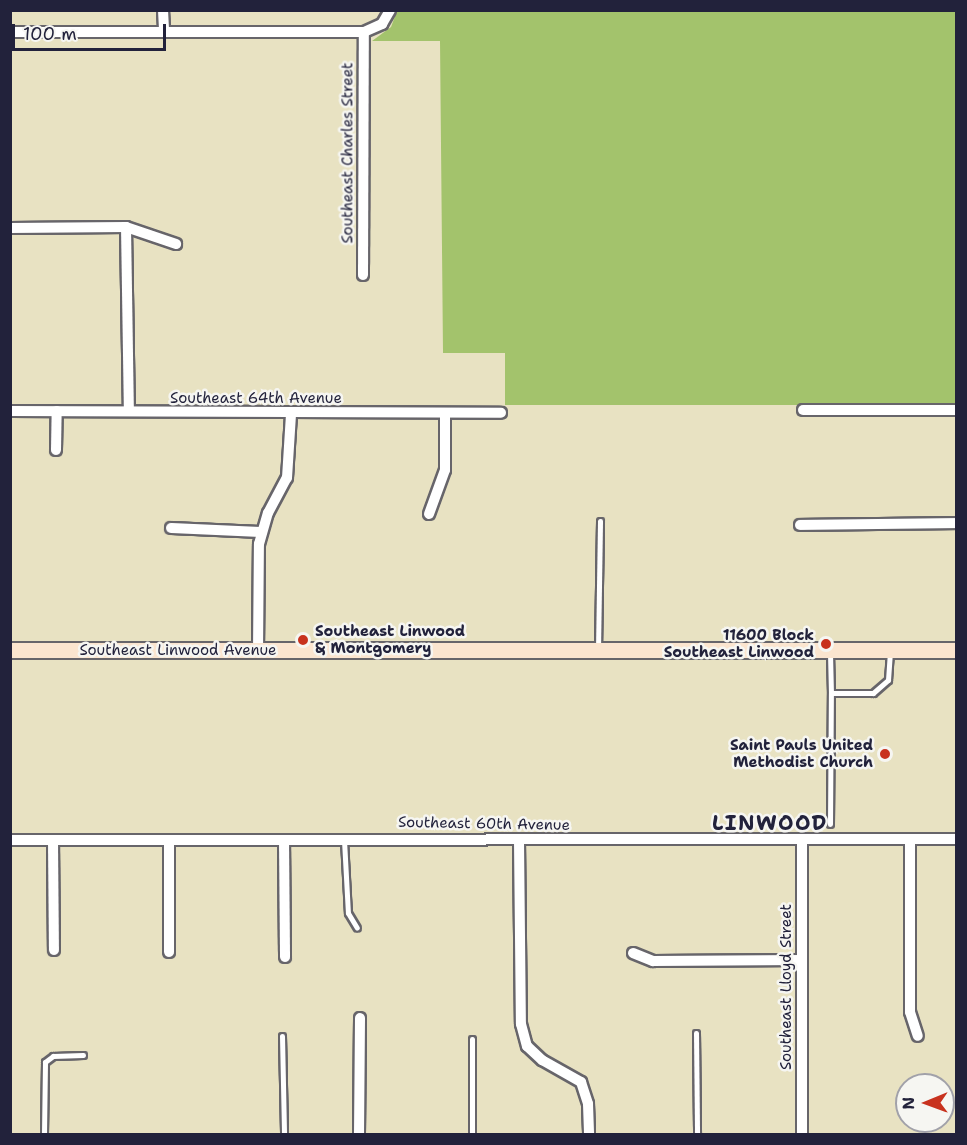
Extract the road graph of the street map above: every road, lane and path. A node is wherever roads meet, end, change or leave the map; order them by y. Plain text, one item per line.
1 (163, 10) edge
2 (390, 10) edge
3 (164, 31) junction
4 (10, 32) edge
5 (364, 32) junction
6 (126, 227) junction
7 (10, 228) edge
8 (176, 244) dead end
9 (363, 275) dead end
10 (803, 410) dead end
11 (957, 410) edge
12 (10, 411) edge
13 (57, 411) junction
14 (129, 411) junction
15 (501, 413) dead end
16 (291, 414) junction
17 (445, 414) junction
18 (56, 450) dead end
19 (429, 514) dead end
20 (600, 521) dead end
21 (957, 524) edge
22 (800, 525) dead end
23 (171, 528) dead end
24 (261, 532) junction
25 (10, 650) edge
26 (957, 650) edge
27 (258, 651) junction
28 (597, 651) junction
29 (830, 651) junction
30 (890, 651) junction
31 (831, 693) junction
32 (830, 824) dead end
33 (344, 839) junction
34 (802, 839) junction
35 (910, 839) junction
36 (957, 839) edge
37 (10, 840) edge
38 (284, 840) junction
39 (169, 841) junction
40 (519, 841) junction
41 (53, 842) junction
42 (357, 928) dead end
43 (54, 950) dead end
44 (169, 952) dead end
45 (633, 953) dead end
46 (285, 957) dead end
47 (802, 960) junction
48 (360, 1018) dead end
49 (696, 1033) dead end
50 (282, 1036) dead end
51 (918, 1036) dead end
52 (471, 1038) dead end
53 (83, 1055) dead end
54 (44, 1134) edge
55 (284, 1134) edge
56 (359, 1134) edge
57 (472, 1134) edge
58 (589, 1134) edge
59 (697, 1134) edge
60 (802, 1134) edge

1 - 3 street
2 - 5 street
3 - 4 street
3 - 5 street
5 - 9 street, Southeast Charles Street
6 - 7 street
6 - 8 street
6 - 14 street
10 - 11 street
12 - 13 street, Southeast 64th Avenue
13 - 14 street, Southeast 64th Avenue
13 - 18 street
14 - 16 street, Southeast 64th Avenue
15 - 17 street, Southeast 64th Avenue
16 - 17 street, Southeast 64th Avenue
16 - 24 street
17 - 19 street
20 - 28 lane
21 - 22 street
23 - 24 street
24 - 27 street
25 - 27 main road, Southeast Linwood Avenue
26 - 30 main road, Southeast Linwood Avenue
27 - 28 main road, Southeast Linwood Avenue
28 - 29 main road, Southeast Linwood Avenue
29 - 30 main road, Southeast Linwood Avenue
29 - 31 lane
30 - 31 lane
31 - 32 lane
33 - 38 street, Southeast 60th Avenue
33 - 40 street, Southeast 60th Avenue
33 - 42 lane
34 - 35 street, Southeast 60th Avenue
34 - 40 street, Southeast 60th Avenue
34 - 47 street, Southeast Lloyd Street
35 - 36 street, Southeast 60th Avenue
35 - 51 street
37 - 41 street, Southeast 60th Avenue
38 - 39 street, Southeast 60th Avenue
38 - 46 street
39 - 41 street, Southeast 60th Avenue
39 - 44 street
40 - 58 street
41 - 43 street
45 - 47 street
47 - 60 street, Southeast Lloyd Street
48 - 56 street
49 - 59 lane
50 - 55 lane
52 - 57 lane
53 - 54 lane

